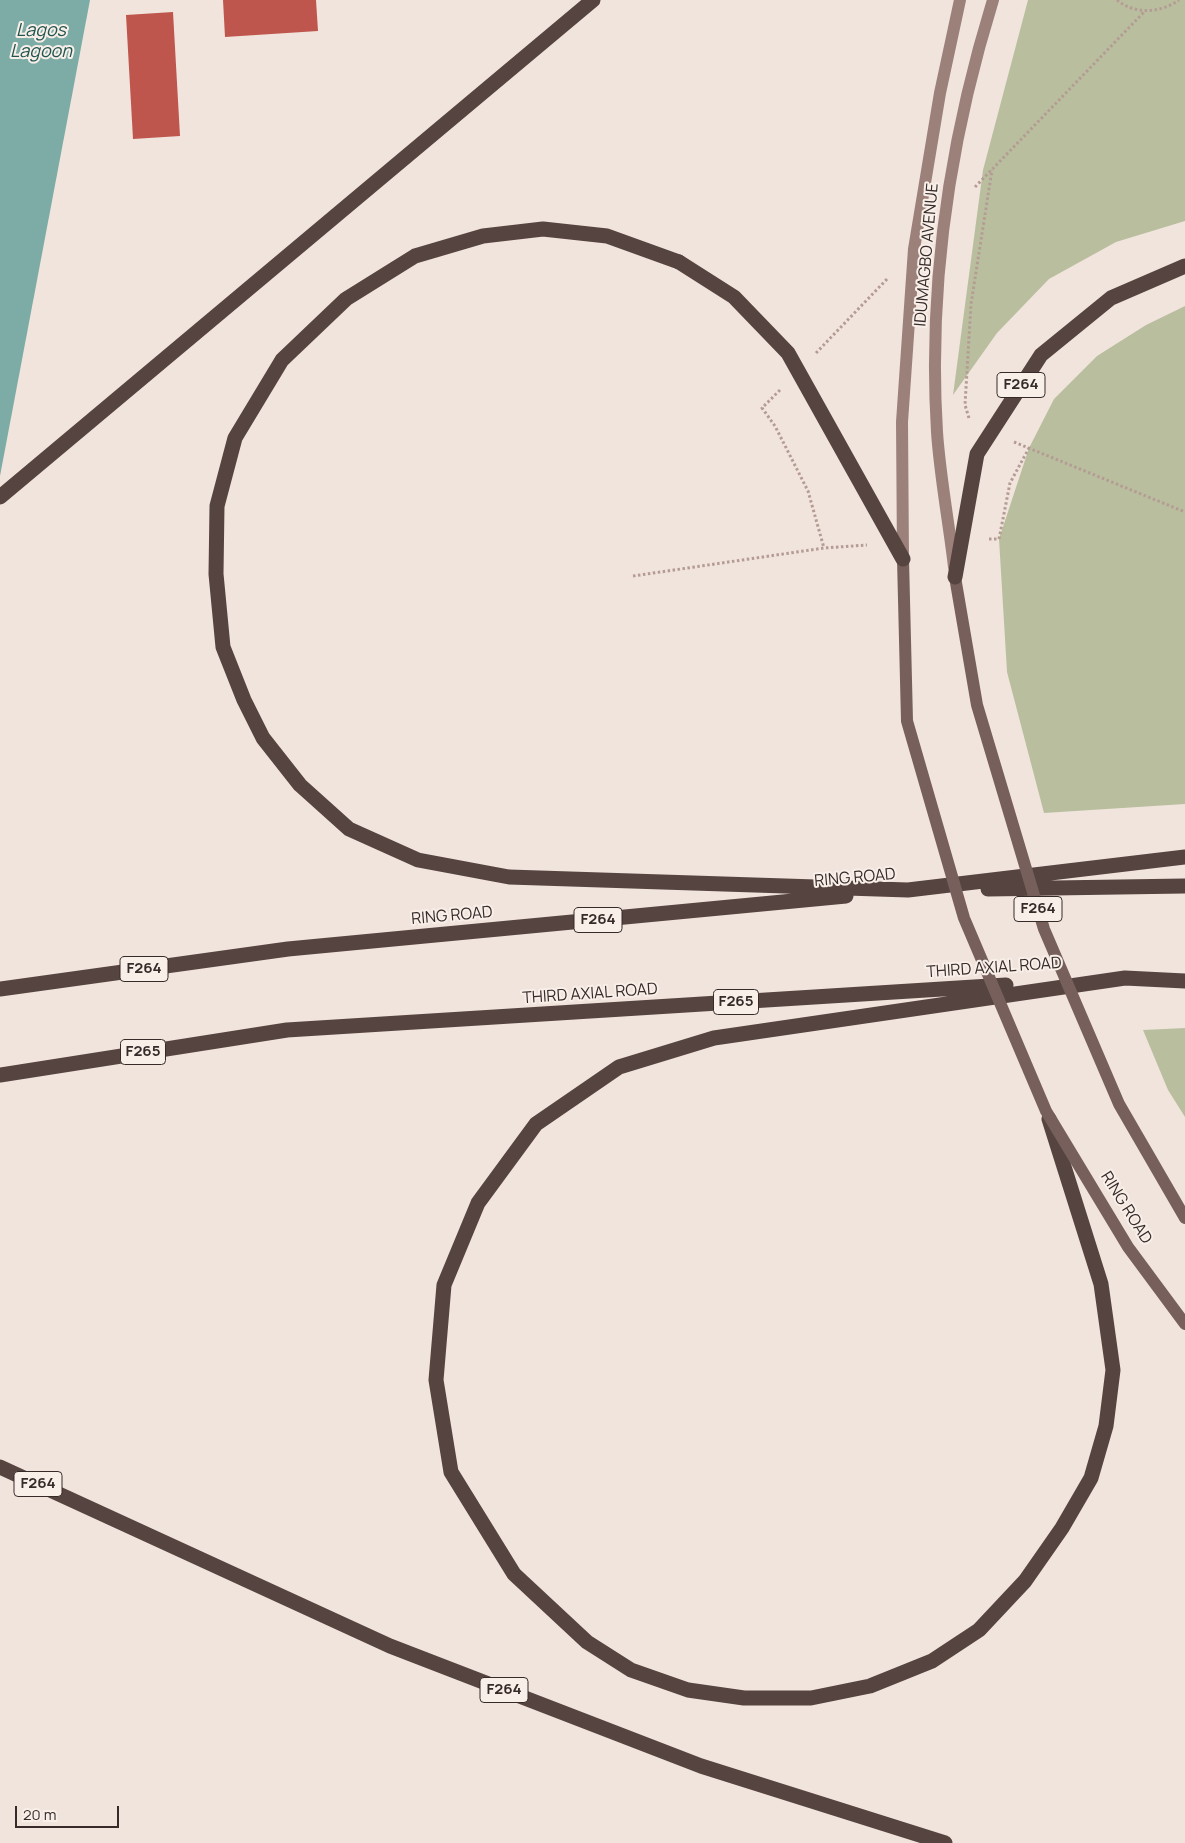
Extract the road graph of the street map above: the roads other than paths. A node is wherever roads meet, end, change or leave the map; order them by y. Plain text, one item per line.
1 (593, 0) edge
2 (960, 0) edge
3 (993, 0) edge
4 (1185, 266) edge
5 (0, 497) edge
6 (903, 559) junction
7 (955, 577) junction
8 (1185, 857) edge
9 (1185, 886) edge
10 (908, 890) junction
11 (1185, 977) edge
12 (1125, 978) junction
13 (1185, 981) edge
14 (0, 989) edge
15 (0, 1075) edge
16 (1046, 1111) junction
17 (1185, 1218) edge
18 (1185, 1324) edge
19 (0, 1467) edge
20 (946, 1843) edge

1 - 5 highway
2 - 6 main road, IDUMAGBO AVENUE, bridge
3 - 7 main road, IDUMAGBO AVENUE, bridge
4 - 7 highway, F264, bridge
6 - 10 highway, bridge
6 - 16 main road, RING ROAD, bridge
7 - 17 main road, F264, bridge
8 - 10 highway, F264
9 - 10 highway
10 - 14 highway, RING ROAD / F264
11 - 12 highway, THIRD AXIAL ROAD / F265
12 - 13 highway
12 - 15 highway, THIRD AXIAL ROAD / F265
12 - 16 highway, bridge
16 - 18 main road, RING ROAD, bridge
19 - 20 highway, F264

